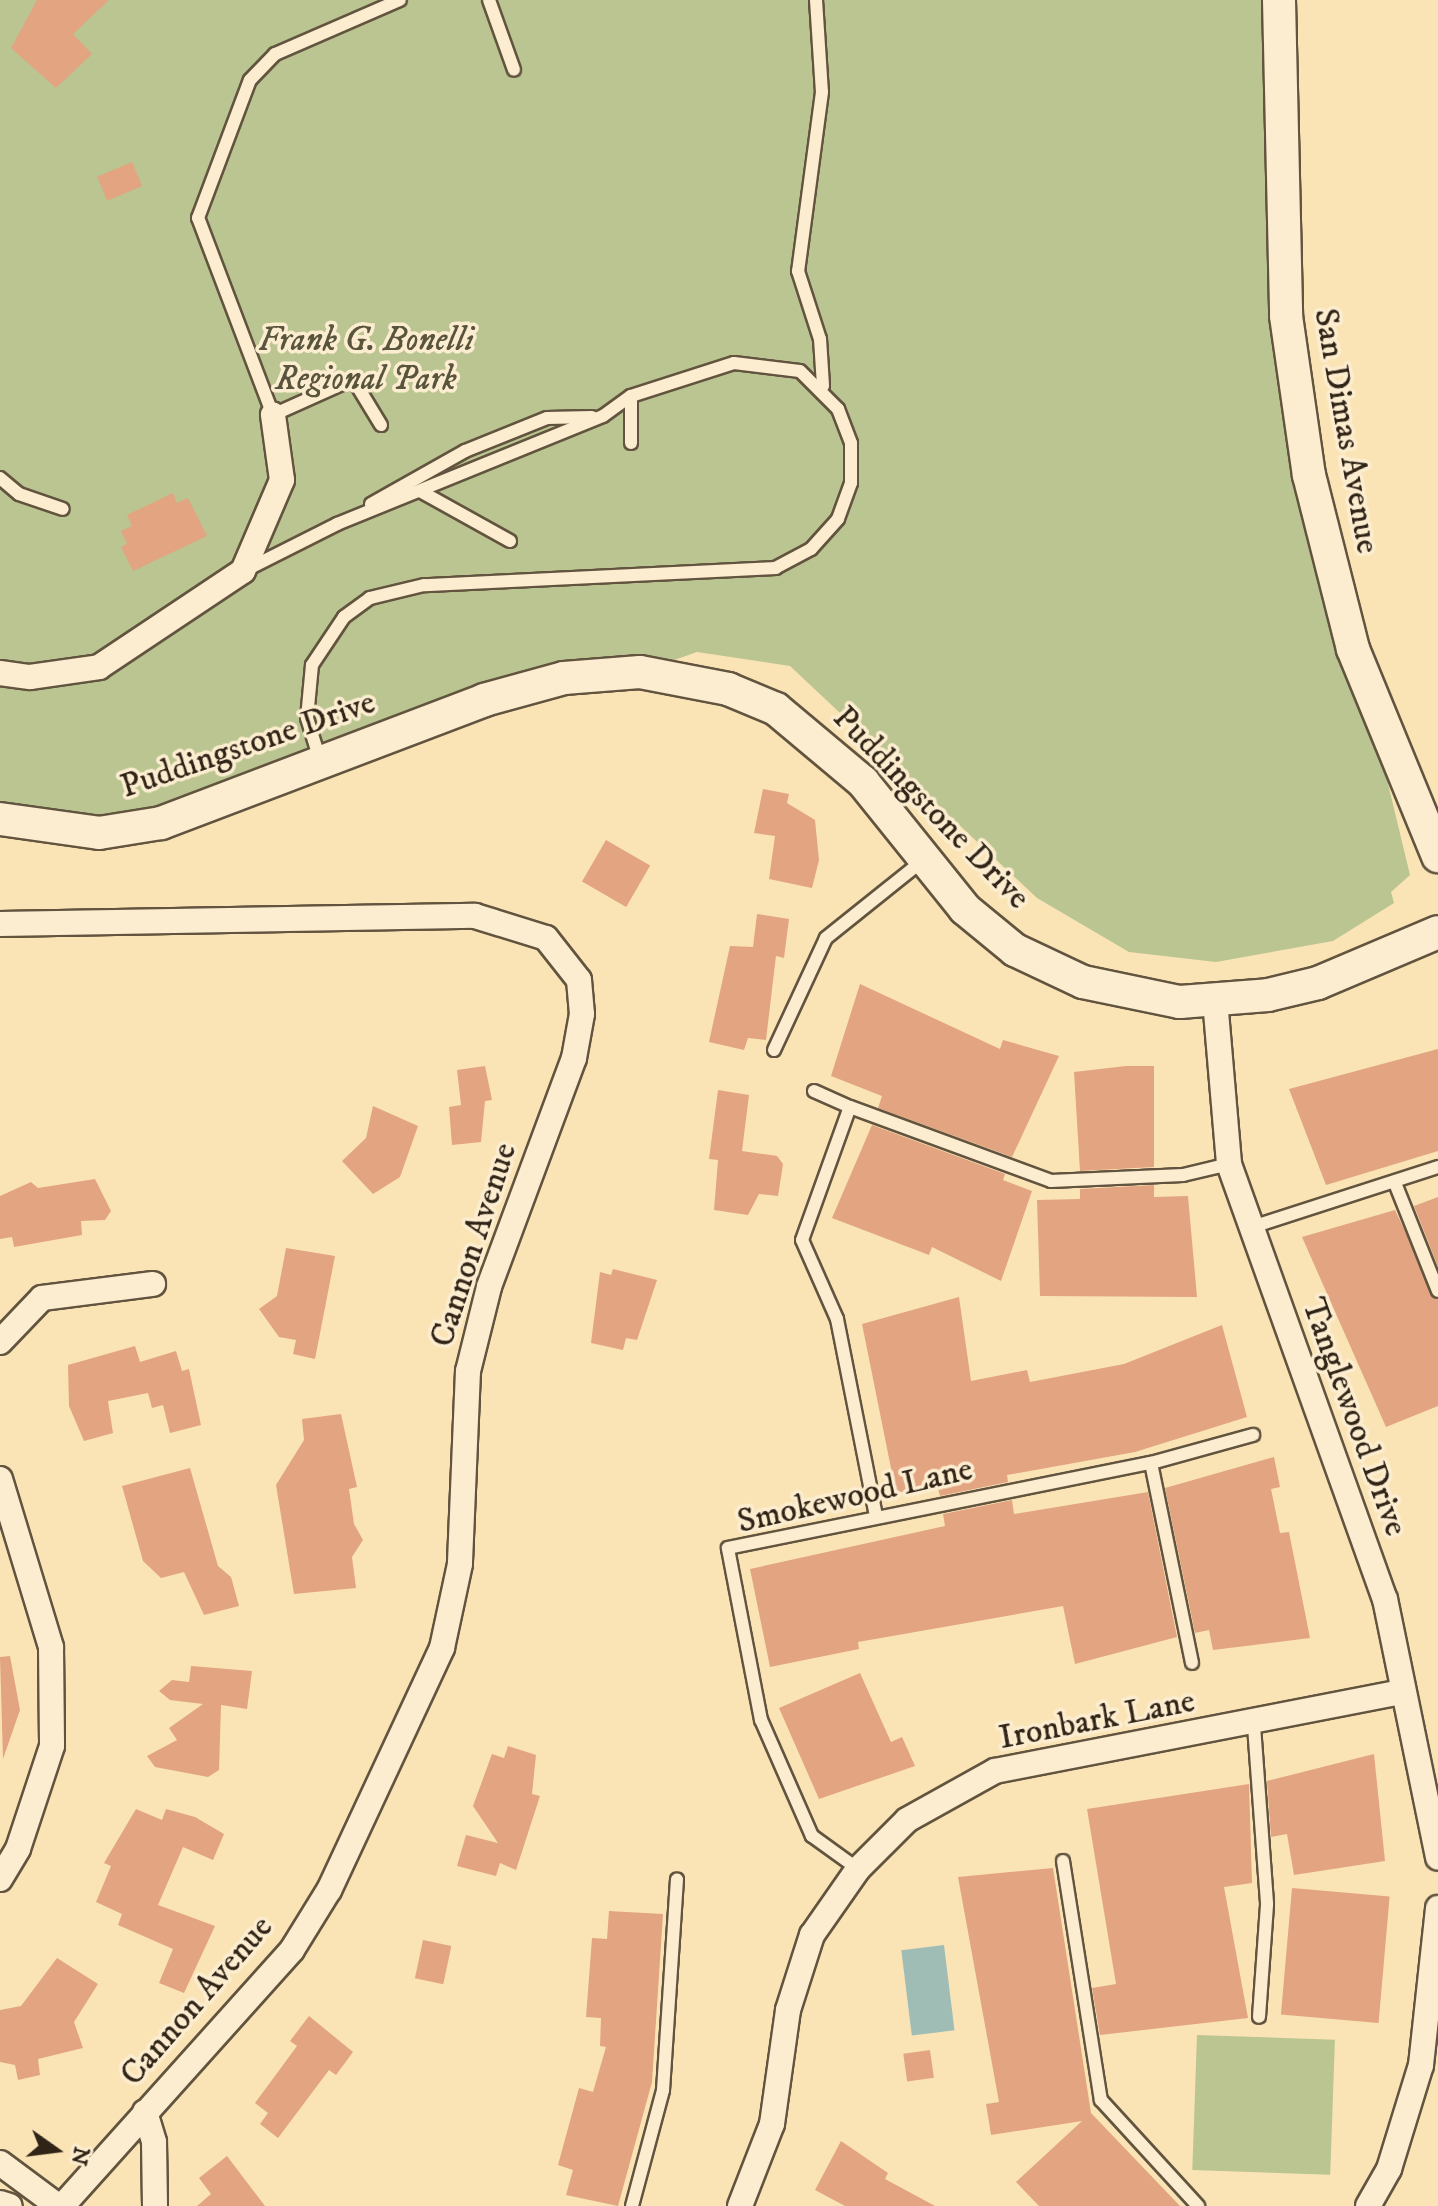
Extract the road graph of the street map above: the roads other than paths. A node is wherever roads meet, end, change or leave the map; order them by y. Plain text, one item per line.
1 (400, 0) edge
2 (489, 0) edge
3 (816, 0) edge
4 (1279, 0) edge
5 (514, 70) dead end
6 (823, 386) junction
7 (631, 396) junction
8 (273, 415) junction
9 (603, 416) junction
10 (381, 425) dead end
11 (631, 443) dead end
12 (0, 478) edge
13 (420, 491) junction
14 (63, 509) dead end
15 (337, 524) junction
16 (510, 541) dead end
17 (243, 571) junction
18 (0, 673) edge
19 (322, 764) junction
20 (0, 819) edge
21 (1438, 856) edge
22 (922, 861) junction
23 (0, 924) edge
24 (1438, 932) edge
25 (1215, 1000) junction
26 (774, 1050) dead end
27 (814, 1091) dead end
28 (850, 1107) junction
29 (1229, 1164) junction
30 (1438, 1167) edge
31 (1395, 1183) junction
32 (1249, 1228) junction
33 (153, 1284) dead end
34 (1438, 1291) edge
35 (0, 1342) edge
36 (1253, 1435) dead end
37 (1151, 1463) junction
38 (0, 1479) edge
39 (876, 1516) junction
40 (1192, 1663) dead end
41 (1402, 1692) junction
42 (1254, 1726) junction
43 (1438, 1858) edge
44 (1063, 1861) dead end
45 (858, 1869) junction
46 (0, 1879) edge
47 (677, 1879) dead end
48 (1438, 1908) edge
49 (1259, 2017) dead end
50 (145, 2112) junction
51 (0, 2163) edge
52 (0, 2203) edge
53 (10, 2206) edge
54 (60, 2206) edge
55 (155, 2206) edge
56 (632, 2206) edge
57 (740, 2206) edge
58 (1198, 2206) edge
59 (1368, 2206) edge

1 - 8 lane
2 - 5 lane
3 - 6 lane
4 - 21 street, San Dimas Avenue
6 - 7 lane
6 - 19 lane
7 - 9 lane
7 - 11 lane
8 - 10 lane
8 - 17 street
9 - 13 lane
9 - 15 lane
12 - 14 lane
13 - 15 lane
13 - 16 lane
15 - 17 lane
17 - 18 street
19 - 20 street, Puddingstone Drive
19 - 22 street, Puddingstone Drive
22 - 25 street, Puddingstone Drive
22 - 26 lane
23 - 50 street, Cannon Avenue
24 - 25 street, Puddingstone Drive
25 - 29 street, Tanglewood Drive
27 - 28 lane
28 - 29 lane
28 - 39 lane
29 - 32 street, Tanglewood Drive
30 - 31 lane
31 - 32 lane
31 - 34 lane
32 - 41 street, Tanglewood Drive
33 - 35 street
36 - 37 lane, Smokewood Lane
37 - 39 lane, Smokewood Lane
37 - 40 lane
38 - 46 street
39 - 45 lane, Smokewood Lane
41 - 42 street, Ironbark Lane
41 - 43 street, Tanglewood Drive
42 - 45 street, Ironbark Lane
42 - 49 lane
44 - 58 lane
45 - 57 street, Ironbark Lane
47 - 56 lane
48 - 59 street
50 - 54 street, Cannon Avenue
50 - 55 street
51 - 54 street
52 - 53 street

